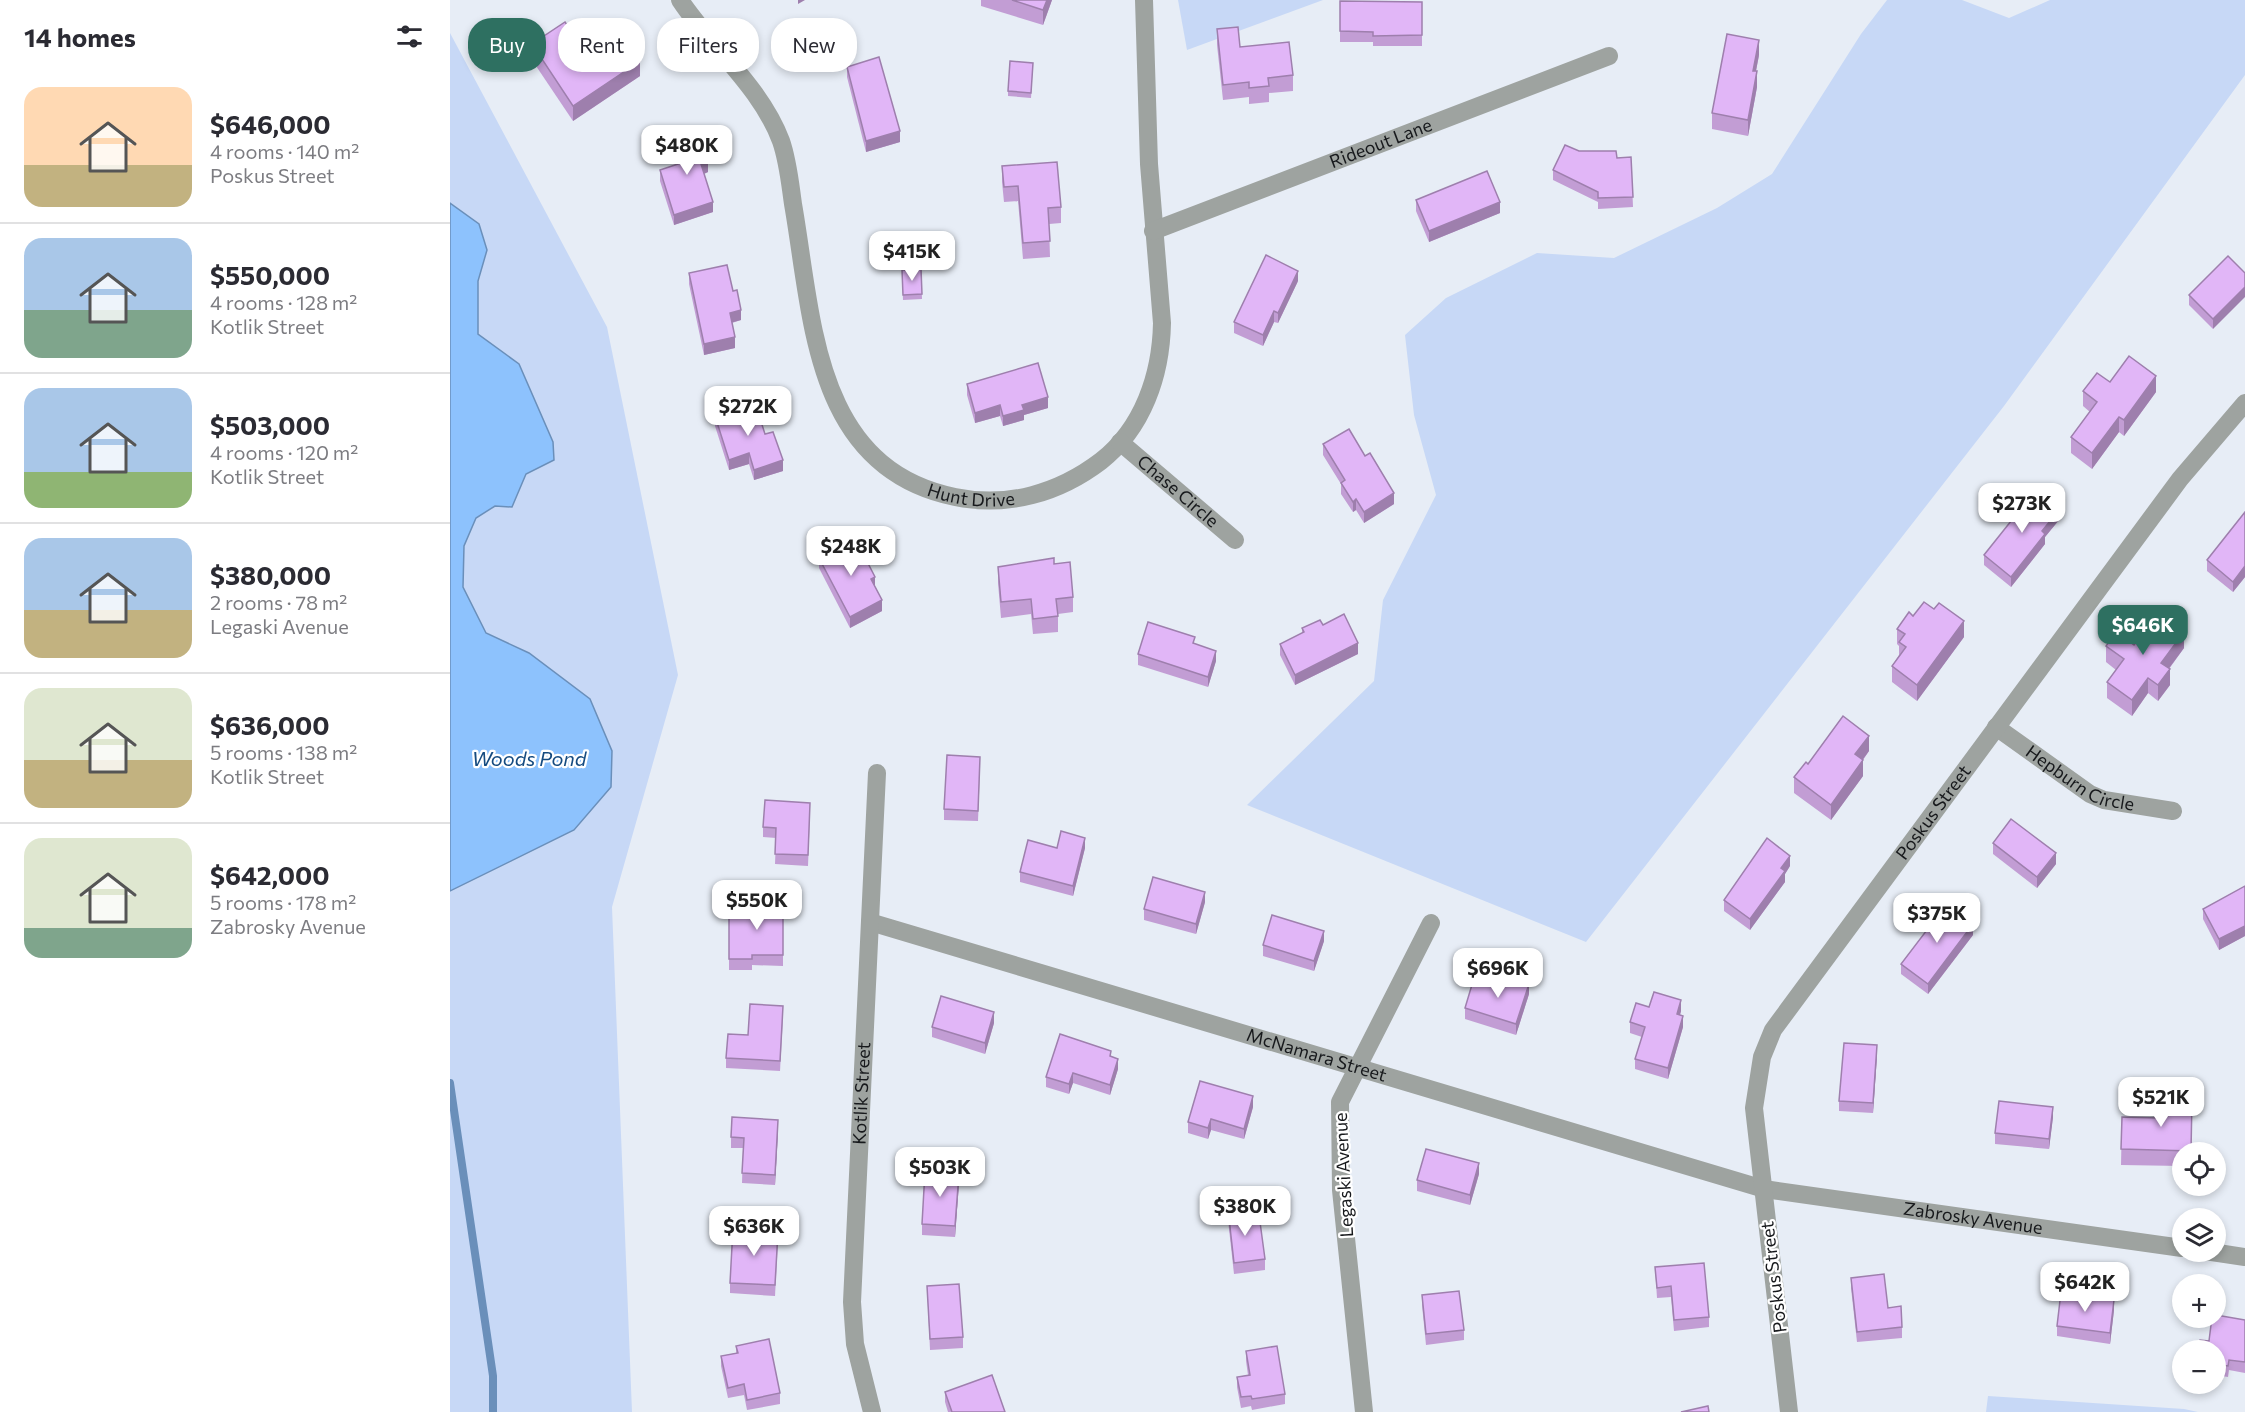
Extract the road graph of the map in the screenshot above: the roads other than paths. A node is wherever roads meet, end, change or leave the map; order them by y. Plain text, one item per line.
1 (680, 0) edge
2 (1144, 0) edge
3 (1609, 56) dead end
4 (1154, 231) junction
5 (2245, 403) edge
6 (1120, 442) junction
7 (1235, 540) dead end
8 (1996, 727) junction
9 (877, 773) dead end
10 (2173, 811) dead end
11 (870, 922) junction
12 (1431, 923) dead end
13 (1357, 1067) junction
14 (1764, 1189) junction
15 (2172, 1247) edge
16 (2226, 1254) edge
17 (2245, 1257) edge
18 (872, 1412) edge
19 (1364, 1412) edge
20 (1789, 1412) edge

1 - 6 street, Hunt Drive
2 - 4 street, Hunt Drive
3 - 4 street, Rideout Lane
4 - 6 street, Hunt Drive
5 - 8 street, Poskus Street
6 - 7 street, Chase Circle
8 - 10 street, Hepburn Circle
8 - 14 street, Poskus Street
9 - 11 street, Kotlik Street
11 - 13 street, McNamara Street
11 - 18 street, Kotlik Street
12 - 13 street, Legaski Avenue
13 - 14 street, McNamara Street
13 - 19 street, Legaski Avenue
14 - 15 street, Zabrosky Avenue
14 - 20 street, Poskus Street
16 - 17 street

